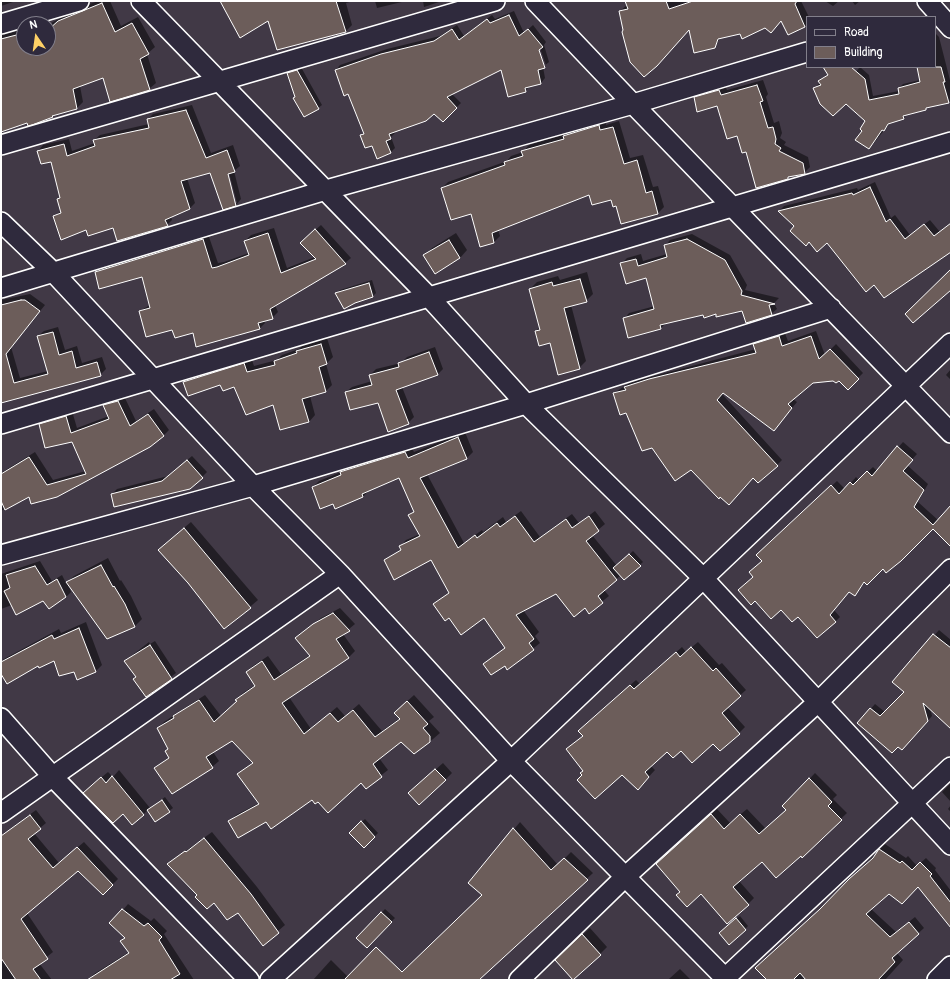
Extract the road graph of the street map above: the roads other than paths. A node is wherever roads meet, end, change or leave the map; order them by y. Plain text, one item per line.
1 (79, 1) edge
2 (141, 1) edge
3 (495, 1) edge
4 (535, 1) edge
5 (935, 10) edge
6 (1, 24) edge
7 (951, 28) edge
8 (806, 52) edge
9 (219, 81) junction
10 (633, 104) junction
11 (951, 142) edge
12 (1, 145) edge
13 (326, 190) junction
14 (734, 207) junction
15 (1, 222) edge
16 (54, 273) junction
17 (1, 288) edge
18 (429, 297) junction
19 (831, 308) junction
20 (951, 343) edge
21 (154, 379) junction
22 (907, 385) junction
23 (526, 404) junction
24 (1, 424) edge
25 (951, 433) edge
26 (253, 486) junction
27 (1, 555) edge
28 (951, 569) edge
29 (340, 574) junction
30 (703, 578) junction
31 (818, 702) junction
32 (1, 718) edge
33 (511, 761) junction
34 (951, 767) edge
35 (53, 777) junction
36 (912, 804) junction
37 (1, 813) edge
38 (951, 845) edge
39 (626, 876) junction
40 (951, 966) edge
41 (725, 979) edge
42 (249, 980) edge
43 (270, 980) edge
44 (519, 980) edge
45 (937, 980) edge

1 - 6 street
2 - 9 street
3 - 9 street
4 - 10 street
5 - 7 street
8 - 10 street
9 - 12 street
9 - 13 street
10 - 13 street
10 - 14 street
11 - 14 street
13 - 16 street
13 - 18 street
14 - 18 street
14 - 19 street
15 - 16 street
16 - 17 street
16 - 21 street
18 - 21 street
18 - 23 street
19 - 22 street
19 - 23 street
20 - 22 street
21 - 24 street
21 - 26 street
22 - 25 street
22 - 30 street
23 - 26 street
23 - 30 street
26 - 27 street
26 - 29 street
28 - 31 street
29 - 33 street
29 - 35 street
30 - 31 street
30 - 33 street
31 - 36 street
31 - 39 street
32 - 35 street
33 - 39 street
33 - 43 street
34 - 36 street
35 - 37 street
35 - 42 street
36 - 38 street
36 - 41 street
39 - 41 street
39 - 44 street
40 - 45 street

